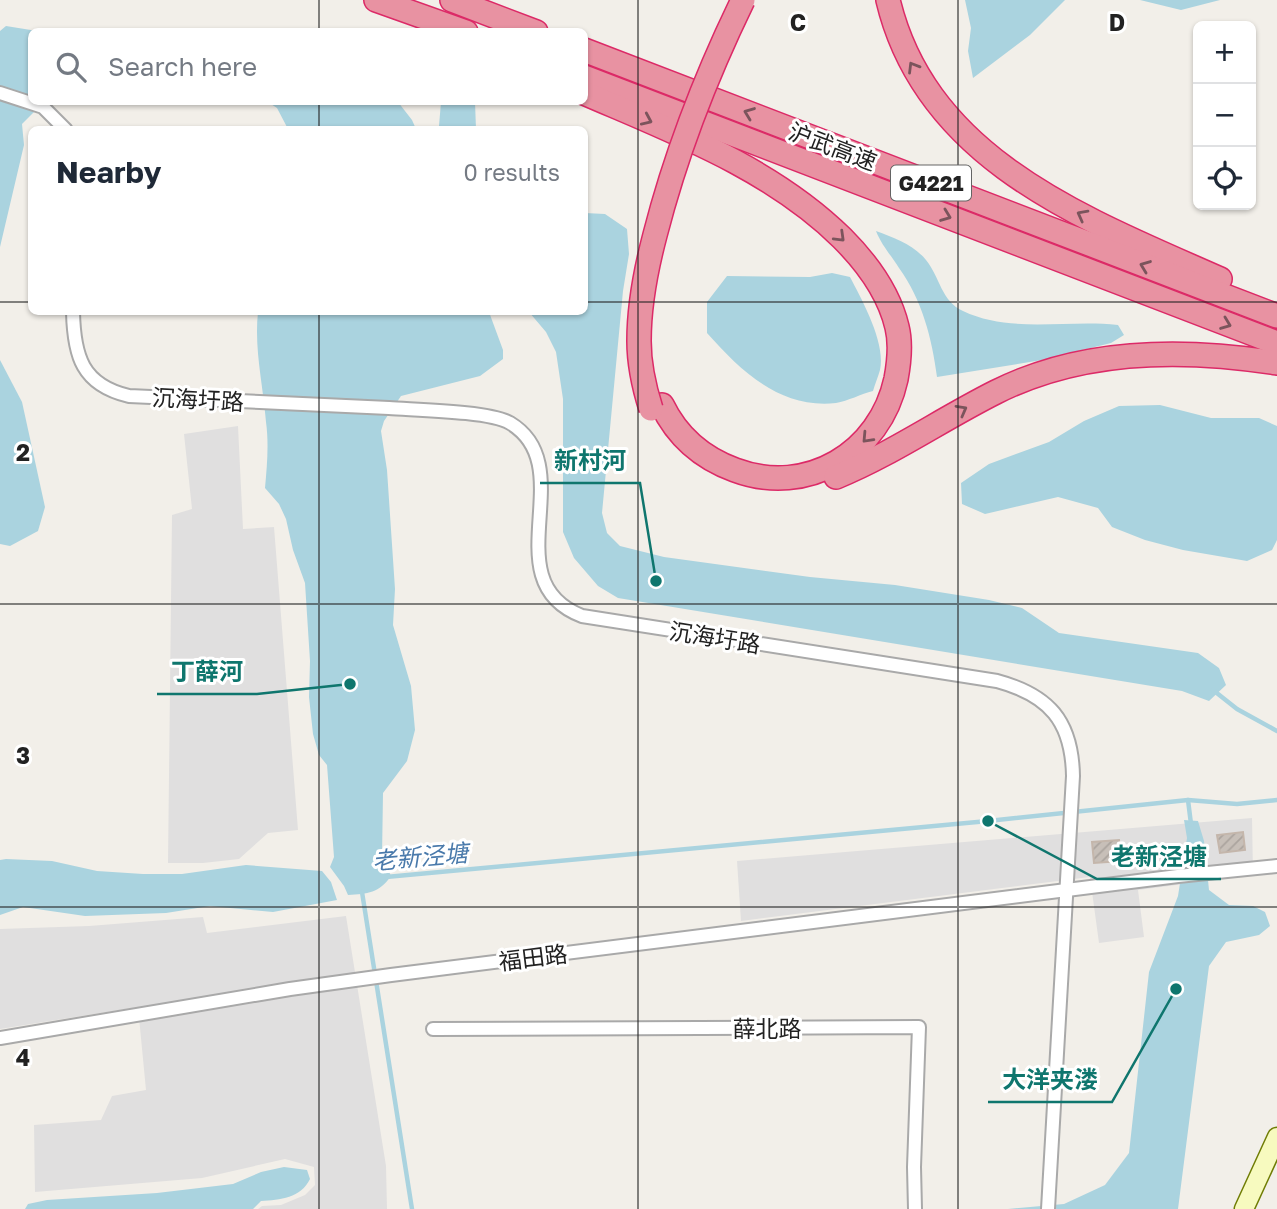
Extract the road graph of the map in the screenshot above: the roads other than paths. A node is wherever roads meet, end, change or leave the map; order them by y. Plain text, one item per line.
1 (374, 0) edge
2 (743, 0) edge
3 (755, 0) edge
4 (888, 0) edge
5 (454, 1) edge
6 (450, 28) edge
7 (526, 28) edge
8 (588, 52) edge
9 (588, 79) edge
10 (0, 93) edge
11 (588, 95) edge
12 (28, 101) edge
13 (37, 105) edge
14 (63, 126) edge
15 (1277, 305) edge
16 (74, 315) edge
17 (1277, 316) edge
18 (1277, 343) edge
19 (1277, 363) edge
20 (656, 407) junction
21 (1277, 866) edge
22 (1068, 889) junction
23 (433, 1029) dead end
24 (0, 1038) edge
25 (1277, 1138) edge
26 (1048, 1203) edge
27 (915, 1209) edge
28 (1244, 1209) edge

1 - 6 highway
2 - 20 highway, bridge
3 - 20 highway
15 -> 4 highway
5 - 7 highway
17 -> 8 highway, 沪武高速 / G4221
9 -> 18 highway, 沪武高速 / G4221
10 - 12 street
11 -> 20 highway
13 - 14 street
16 - 22 street, 沉海圩路
20 -> 19 highway
21 - 22 street, 福田路
22 - 24 street, 福田路
22 - 26 street, 沉海圩路
23 - 27 street, 薛北路
25 - 28 main road

